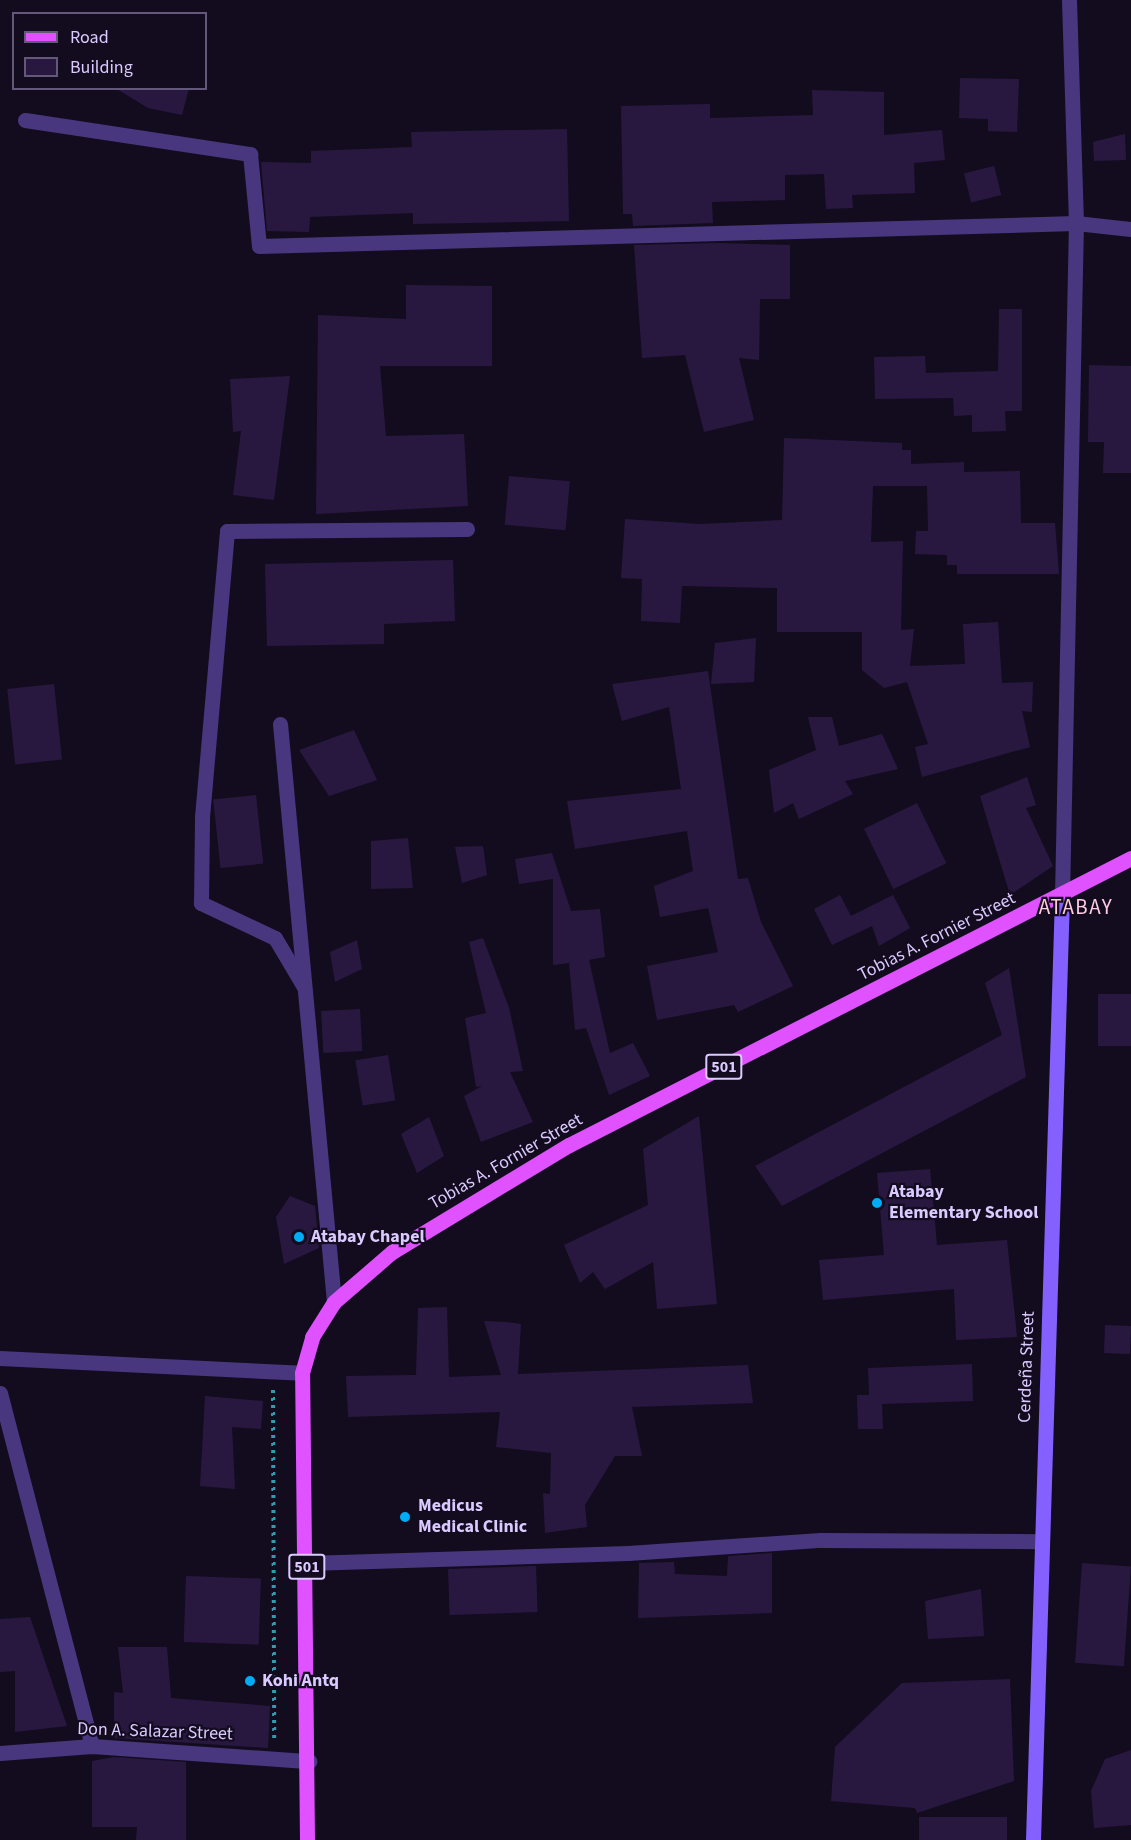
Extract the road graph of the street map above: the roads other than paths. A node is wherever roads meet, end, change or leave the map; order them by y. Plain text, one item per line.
1 (1069, 0) edge
2 (25, 120) dead end
3 (1076, 223) junction
4 (1131, 229) edge
5 (467, 529) dead end
6 (280, 724) dead end
7 (1131, 858) edge
8 (1062, 896) junction
9 (304, 987) junction
10 (334, 1302) junction
11 (0, 1358) edge
12 (302, 1373) junction
13 (0, 1393) edge
14 (1040, 1540) junction
15 (307, 1563) junction
16 (92, 1746) junction
17 (0, 1753) edge
18 (309, 1761) junction
19 (307, 1840) edge
20 (1033, 1840) edge

1 - 3 street
2 - 3 street
3 - 4 street
3 - 8 street
5 - 9 street
6 - 9 street
7 - 8 main road, Tobias A. Fornier Street / 501
8 - 10 main road, Tobias A. Fornier Street / 501
8 - 14 main road, Cerdeña Street
9 - 10 street
10 - 12 main road, Tobias A. Fornier Street / 501
11 - 12 street
12 - 15 main road, Tobias A. Fornier Street / 501
13 - 16 street
14 - 15 street
14 - 20 main road, Cerdeña Street
15 - 18 main road, Tobias A. Fornier Street / 501
16 - 17 street, Don A. Salazar Street
16 - 18 street, Don A. Salazar Street
18 - 19 main road, Tobias A. Fornier Street / 501

